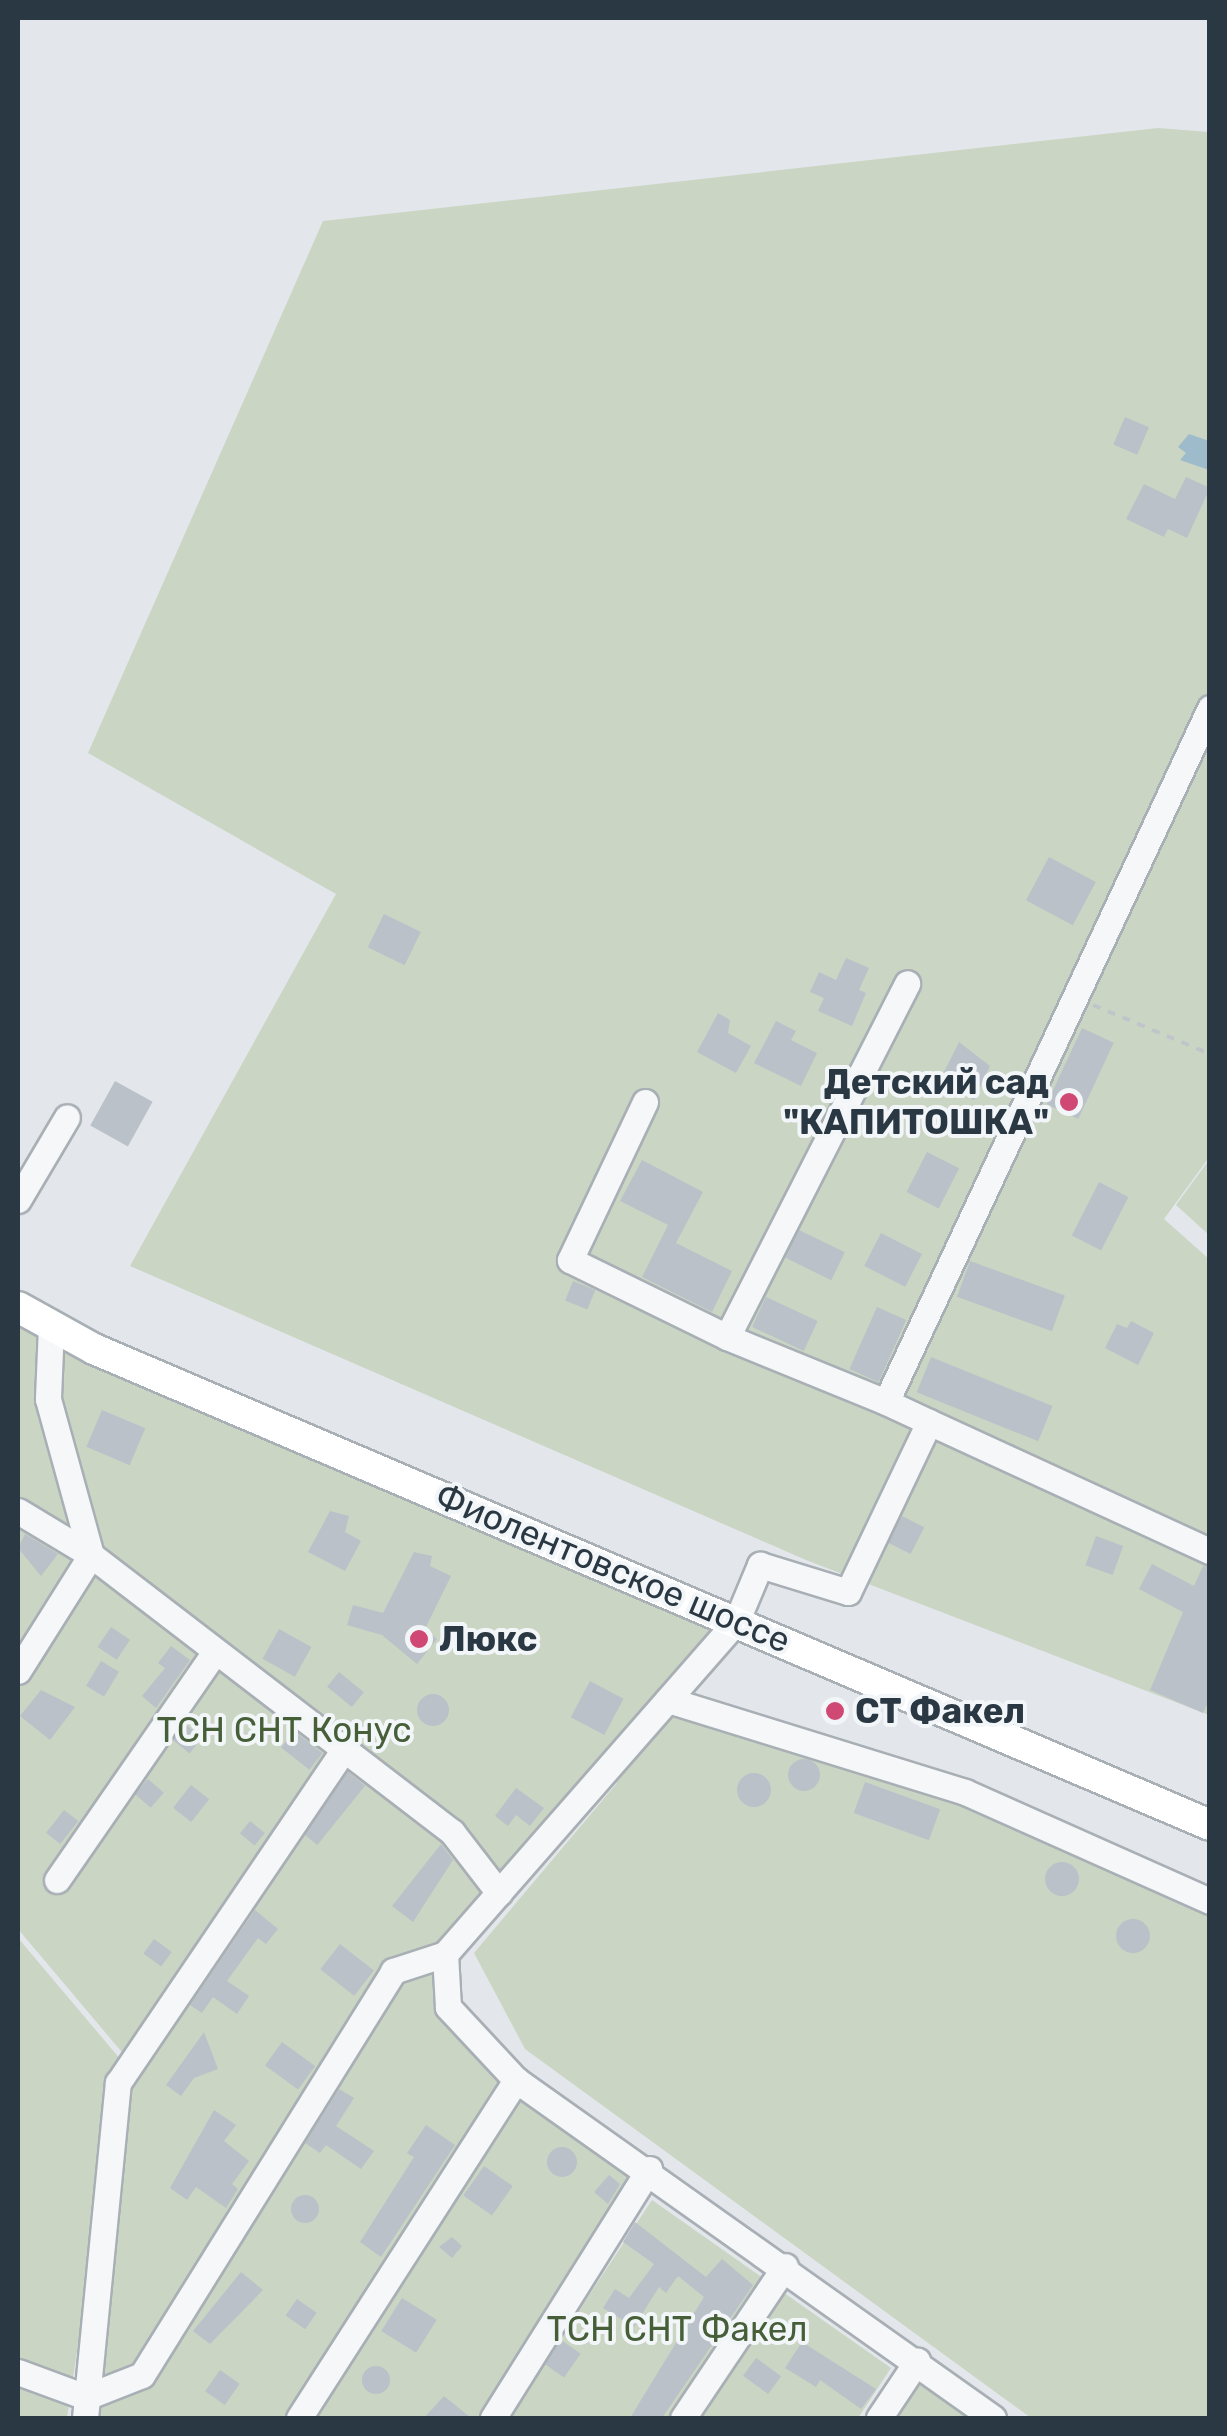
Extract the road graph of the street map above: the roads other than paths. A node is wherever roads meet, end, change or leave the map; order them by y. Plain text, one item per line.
1 (1210, 708) edge
2 (907, 983) dead end
3 (645, 1102) dead end
4 (67, 1117) dead end
5 (18, 1200) edge
6 (18, 1307) edge
7 (52, 1326) junction
8 (728, 1337) junction
9 (886, 1402) junction
10 (928, 1422) junction
11 (18, 1511) edge
12 (1210, 1551) edge
13 (91, 1555) junction
14 (737, 1620) junction
15 (214, 1652) junction
16 (18, 1671) edge
17 (668, 1700) junction
18 (342, 1752) junction
19 (1210, 1826) edge
20 (57, 1880) dead end
21 (499, 1893) junction
22 (1210, 1902) edge
23 (446, 1954) junction
24 (516, 2080) junction
25 (649, 2168) junction
26 (785, 2266) junction
27 (916, 2361) junction
28 (18, 2372) edge
29 (86, 2408) edge
30 (299, 2418) edge
31 (493, 2418) edge
32 (683, 2418) edge
33 (879, 2418) edge
34 (993, 2418) edge

1 - 9 street
2 - 8 street
3 - 8 street
4 - 5 street
6 - 7 main road, Фиолентовское шоссе
7 - 13 street
7 - 14 main road, Фиолентовское шоссе
8 - 9 street
9 - 10 street
10 - 12 street
10 - 14 street
11 - 13 street
13 - 15 street
13 - 16 street
14 - 17 street
14 - 19 main road, Фиолентовское шоссе
15 - 18 street
15 - 20 street
17 - 21 street
17 - 22 street
18 - 21 street
18 - 29 street
21 - 23 street
23 - 24 street
23 - 29 street
24 - 25 street
24 - 30 street
25 - 26 street
25 - 31 street
26 - 27 street
26 - 32 street
27 - 33 street
27 - 34 street
28 - 29 street

